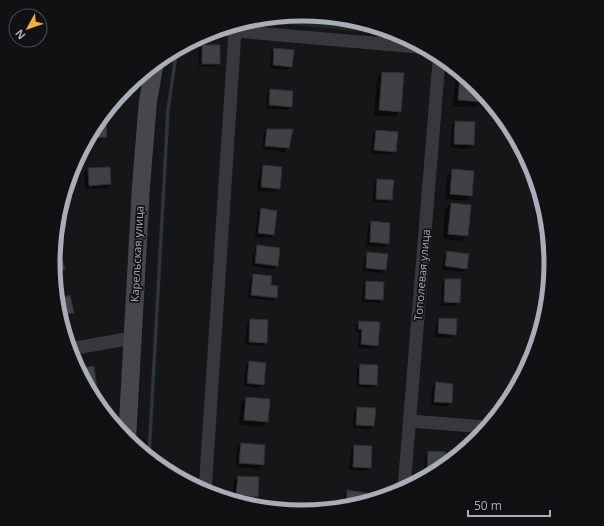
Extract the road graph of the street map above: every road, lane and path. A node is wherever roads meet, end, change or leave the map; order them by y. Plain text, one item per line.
1 (235, 30) edge
2 (230, 32) edge
3 (409, 46) edge
4 (439, 64) edge
5 (153, 72) edge
6 (132, 338) junction
7 (75, 348) edge
8 (410, 421) junction
9 (480, 427) edge
10 (127, 430) edge
11 (405, 482) edge
12 (205, 485) edge

1 - 3 street
2 - 12 street
4 - 8 street, Тополевая улица
5 - 6 main road, Карельская улица
6 - 7 street
6 - 10 main road, Карельская улица
8 - 9 street
8 - 11 street, Тополевая улица

